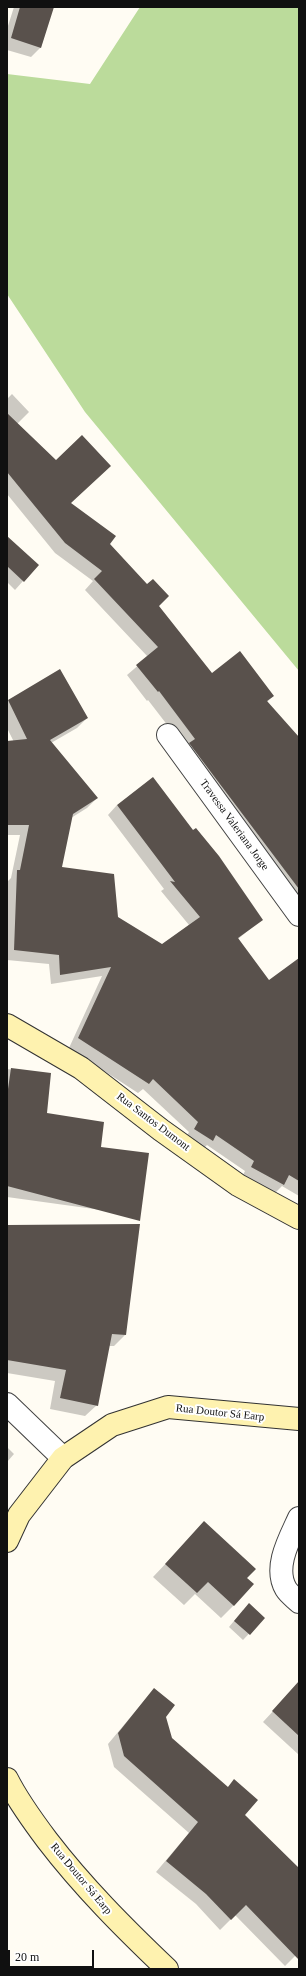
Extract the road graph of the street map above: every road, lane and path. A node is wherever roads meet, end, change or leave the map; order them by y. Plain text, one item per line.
1 (168, 735) dead end
2 (299, 915) edge
3 (7, 1025) edge
4 (299, 1218) edge
5 (7, 1404) edge
6 (299, 1419) edge
7 (63, 1458) junction
8 (295, 1527) edge
9 (7, 1541) edge
10 (299, 1602) edge
11 (7, 1779) edge
12 (167, 1969) edge

1 - 2 street, Travessa Valeriana Jorge
3 - 4 main road, Rua Santos Dumont
5 - 7 street
6 - 7 main road, Rua Doutor Sá Earp
7 - 9 main road, Rua Doutor Sá Earp
8 - 10 street
11 - 12 main road, Rua Doutor Sá Earp

